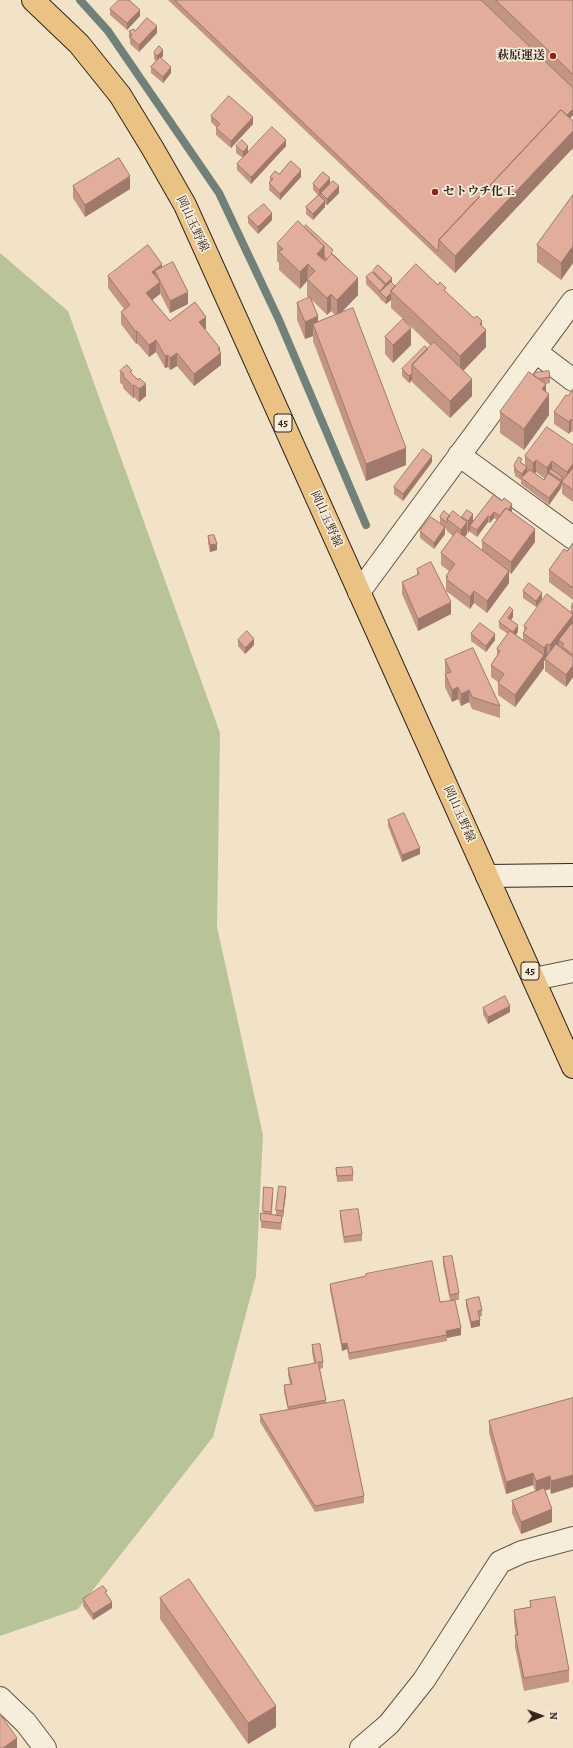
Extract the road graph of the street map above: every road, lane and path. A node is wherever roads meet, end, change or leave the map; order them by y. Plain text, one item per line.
1 (33, 0) edge
2 (573, 301) edge
3 (536, 352) junction
4 (573, 380) edge
5 (459, 455) junction
6 (573, 538) edge
7 (359, 592) junction
8 (573, 875) edge
9 (487, 876) junction
10 (573, 971) edge
11 (534, 979) junction
12 (573, 1067) edge
13 (573, 1538) edge
14 (0, 1698) edge
15 (44, 1748) edge
16 (361, 1748) edge

1 - 7 main road, 岡山玉野線 / 45
2 - 3 street
3 - 4 street
3 - 5 street
5 - 6 street
5 - 7 street
7 - 9 main road, 岡山玉野線 / 45
8 - 9 street
9 - 11 main road, 岡山玉野線 / 45
10 - 11 street
11 - 12 main road, 岡山玉野線 / 45
13 - 16 street
14 - 15 street

